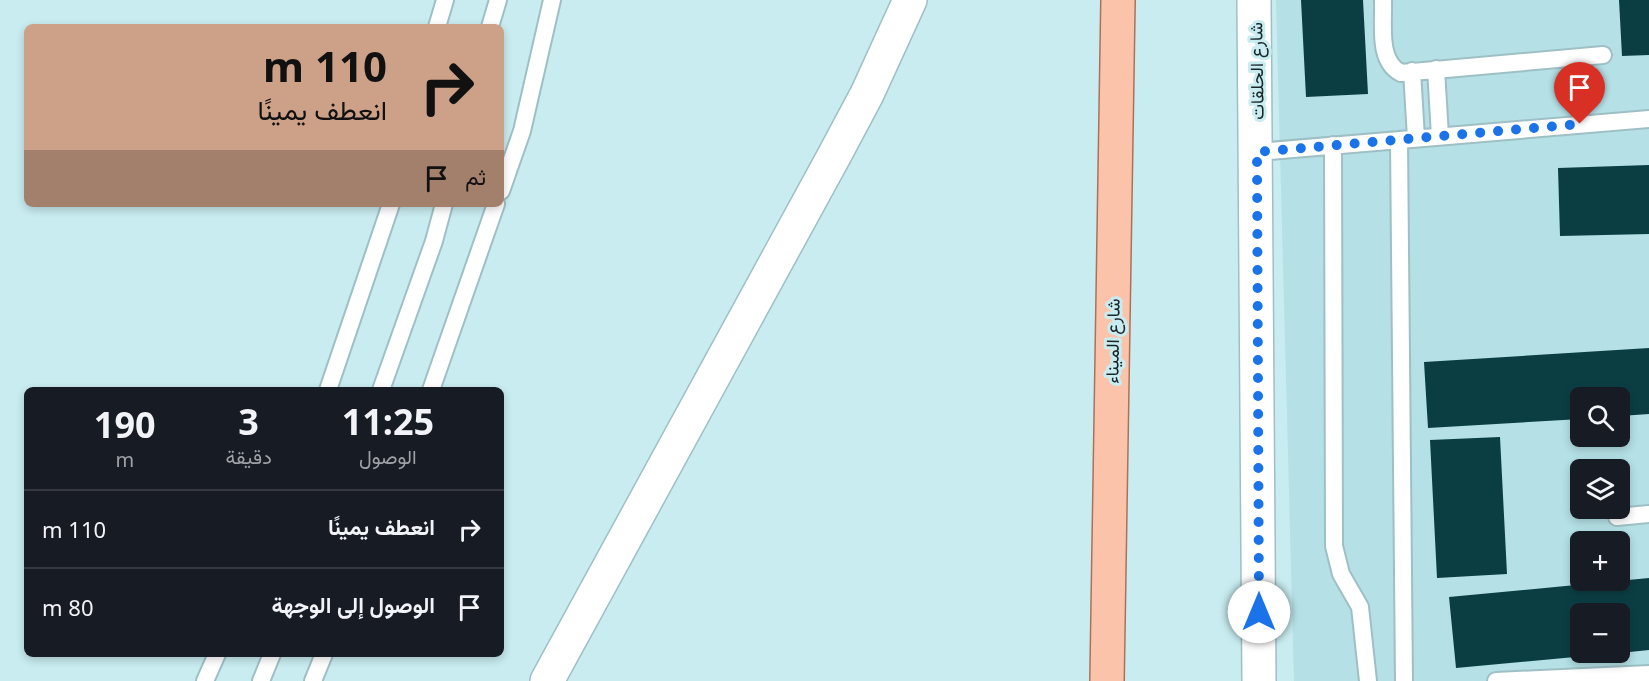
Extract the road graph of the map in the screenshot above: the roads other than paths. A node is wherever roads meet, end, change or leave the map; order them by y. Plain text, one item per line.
1 (444, 0) edge
2 (498, 0) edge
3 (552, 0) edge
4 (910, 0) edge
5 (1118, 0) edge
6 (1254, 0) edge
7 (1383, 0) edge
8 (438, 24) edge
9 (491, 24) edge
10 (1603, 55) dead end
11 (1436, 69) junction
12 (1412, 71) junction
13 (1649, 119) edge
14 (1440, 136) junction
15 (1408, 139) junction
16 (1333, 145) junction
17 (1257, 152) junction
18 (504, 182) edge
19 (390, 207) edge
20 (443, 207) edge
21 (495, 207) edge
22 (329, 387) edge
23 (382, 387) edge
24 (432, 387) edge
25 (1649, 514) edge
26 (1630, 516) edge
27 (216, 657) edge
28 (271, 657) edge
29 (323, 657) edge
30 (1649, 674) edge
31 (205, 681) edge
32 (261, 681) edge
33 (313, 681) edge
34 (547, 681) edge
35 (1107, 681) edge
36 (1259, 681) edge
37 (1368, 681) edge
38 (1404, 681) edge
39 (1496, 681) edge

1 - 8 lane
2 - 9 lane
3 - 18 lane
4 - 34 street
5 - 35 main road, شارع الميناء
6 - 17 street, شارع الحلقات
7 - 12 lane
10 - 11 lane
11 - 12 lane
11 - 14 lane
12 - 15 lane
13 - 14 lane
14 - 15 lane
15 - 16 lane
15 - 38 lane
16 - 17 lane
16 - 37 lane
17 - 36 street, شارع الحلقات
19 - 22 lane
20 - 23 lane
21 - 24 lane
25 - 26 lane
27 - 31 lane
28 - 32 lane
29 - 33 lane
30 - 39 lane

